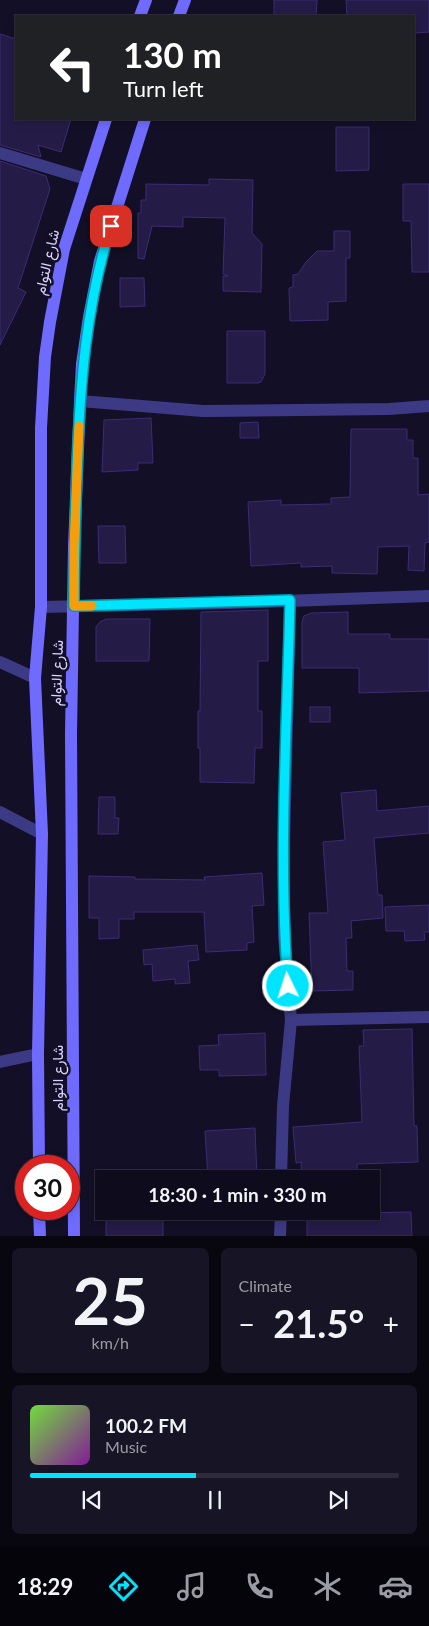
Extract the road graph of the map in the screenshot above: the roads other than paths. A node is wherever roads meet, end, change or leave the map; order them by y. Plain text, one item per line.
1 (146, 0) edge
2 (185, 0) edge
3 (140, 15) edge
4 (179, 15) edge
5 (106, 120) edge
6 (145, 120) edge
7 (0, 153) edge
8 (86, 179) junction
9 (80, 401) junction
10 (429, 406) edge
11 (429, 596) edge
12 (290, 600) junction
13 (74, 606) junction
14 (41, 607) junction
15 (0, 662) edge
16 (35, 678) junction
17 (0, 812) edge
18 (42, 834) junction
19 (429, 1017) edge
20 (291, 1020) junction
21 (38, 1054) junction
22 (0, 1062) edge
23 (39, 1155) edge
24 (281, 1170) edge
25 (39, 1220) edge
26 (281, 1220) edge
27 (40, 1236) edge
28 (74, 1236) edge
29 (280, 1236) edge

1 - 3 main road
2 - 4 main road
5 - 8 main road, شارع التوام
6 - 9 main road, شارع التوام
7 - 8 street
8 - 14 main road, شارع التوام
9 - 10 street
9 - 13 main road, شارع التوام
11 - 12 street
12 - 13 street
12 - 20 street
13 - 14 street
13 - 28 main road, شارع التوام
14 - 16 main road, شارع التوام
15 - 16 street
16 - 18 main road, شارع التوام
17 - 18 street
18 - 21 main road, شارع التوام
19 - 20 street
20 - 24 street
21 - 22 street
21 - 23 main road, شارع التوام
25 - 27 main road
26 - 29 street

